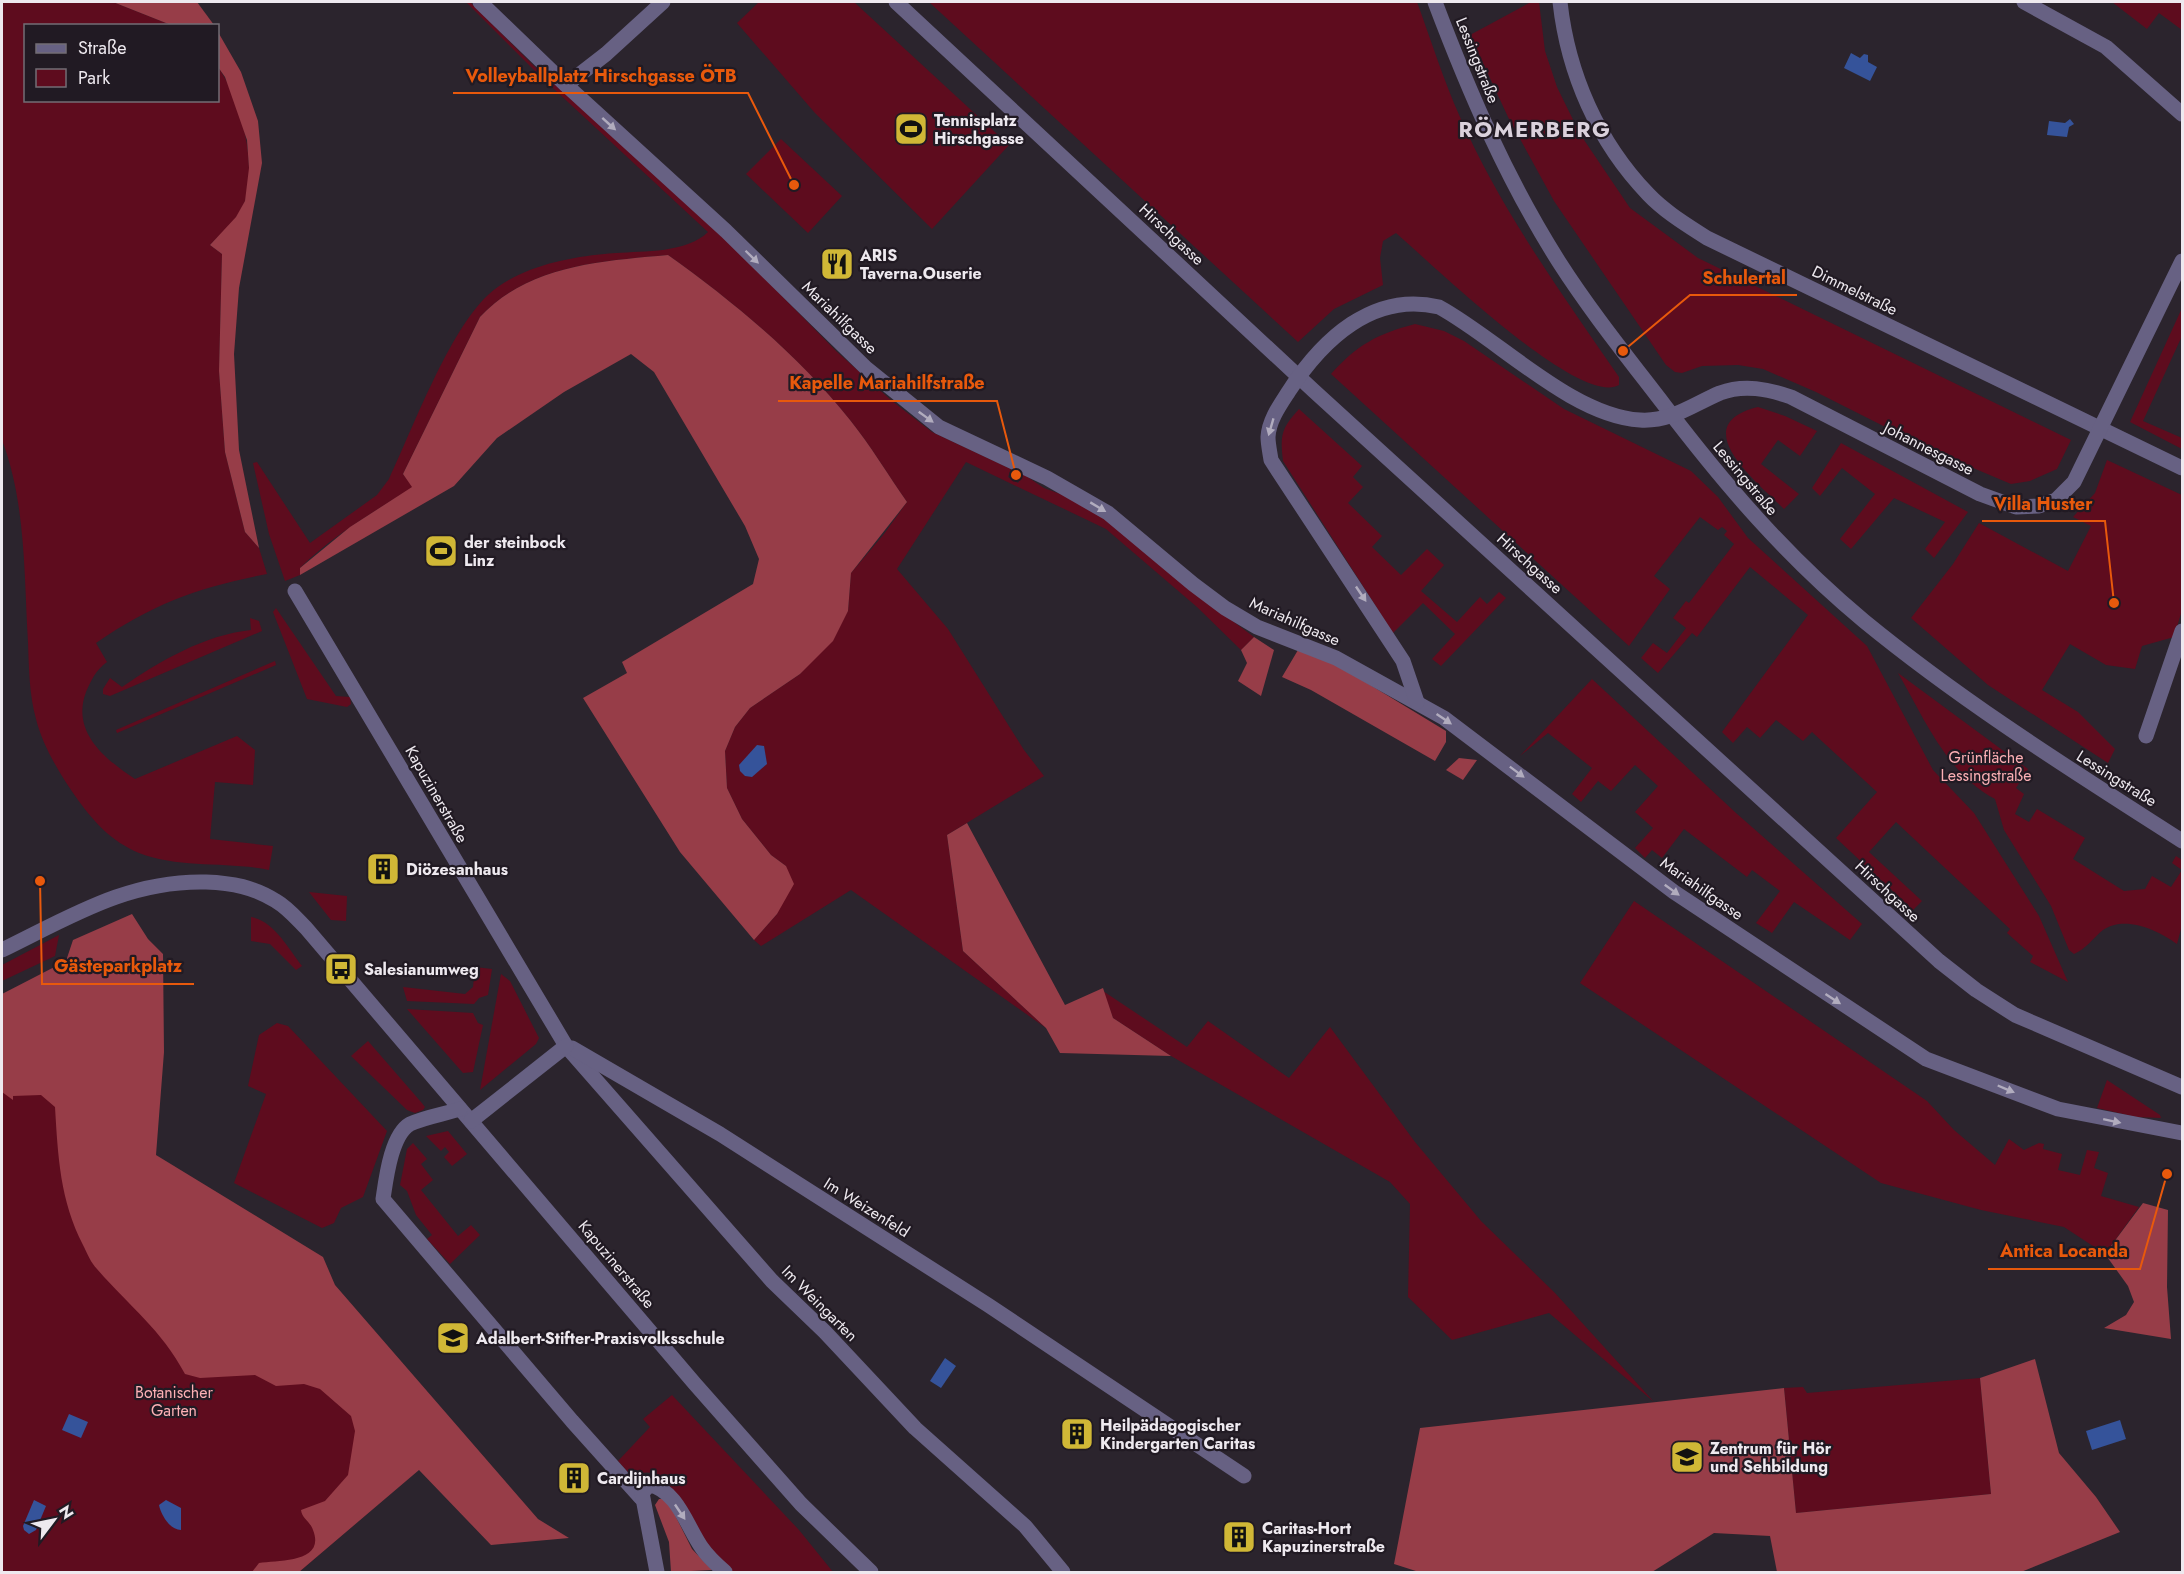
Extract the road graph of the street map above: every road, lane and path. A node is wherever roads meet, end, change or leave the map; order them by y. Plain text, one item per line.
1 (480, 2) edge
2 (663, 2) edge
3 (896, 2) edge
4 (1436, 2) edge
5 (1560, 2) edge
6 (2024, 2) edge
7 (566, 85) junction
8 (2182, 114) edge
9 (2182, 261) edge
10 (1299, 376) junction
11 (1672, 416) junction
12 (2099, 427) junction
13 (2182, 468) edge
14 (295, 591) dead end
15 (2182, 631) edge
16 (1418, 702) junction
17 (2146, 736) dead end
18 (2182, 840) edge
19 (2, 950) edge
20 (566, 1046) junction
21 (2182, 1087) edge
22 (460, 1109) junction
23 (471, 1121) junction
24 (2182, 1133) edge
25 (1244, 1476) dead end
26 (641, 1498) junction
27 (657, 1572) edge
28 (725, 1572) edge
29 (871, 1572) edge
30 (1063, 1572) edge

1 - 7 street, Mariahilfgasse
2 - 7 street
3 - 10 street, Hirschgasse
4 - 11 street, Lessingstraße
5 - 12 street, Dimmelstraße
6 - 8 street
7 -> 16 street, Mariahilfgasse
9 - 12 street, Johannesgasse
10 - 11 street, Johannesgasse
10 -> 16 street, Johannesgasse
10 - 21 street, Hirschgasse
11 - 12 street, Johannesgasse
11 - 18 street, Lessingstraße
12 - 13 street, Dimmelstraße
14 - 20 street, Kapuzinerstraße
15 - 17 street
16 -> 24 street, Mariahilfgasse
19 - 22 street, Kapuzinerstraße
20 - 23 street
20 - 25 street, Im Weizenfeld
20 - 30 street, Im Weingarten
22 - 23 street, Kapuzinerstraße
22 - 26 street
23 - 29 street, Kapuzinerstraße
26 - 27 street
26 -> 28 street

